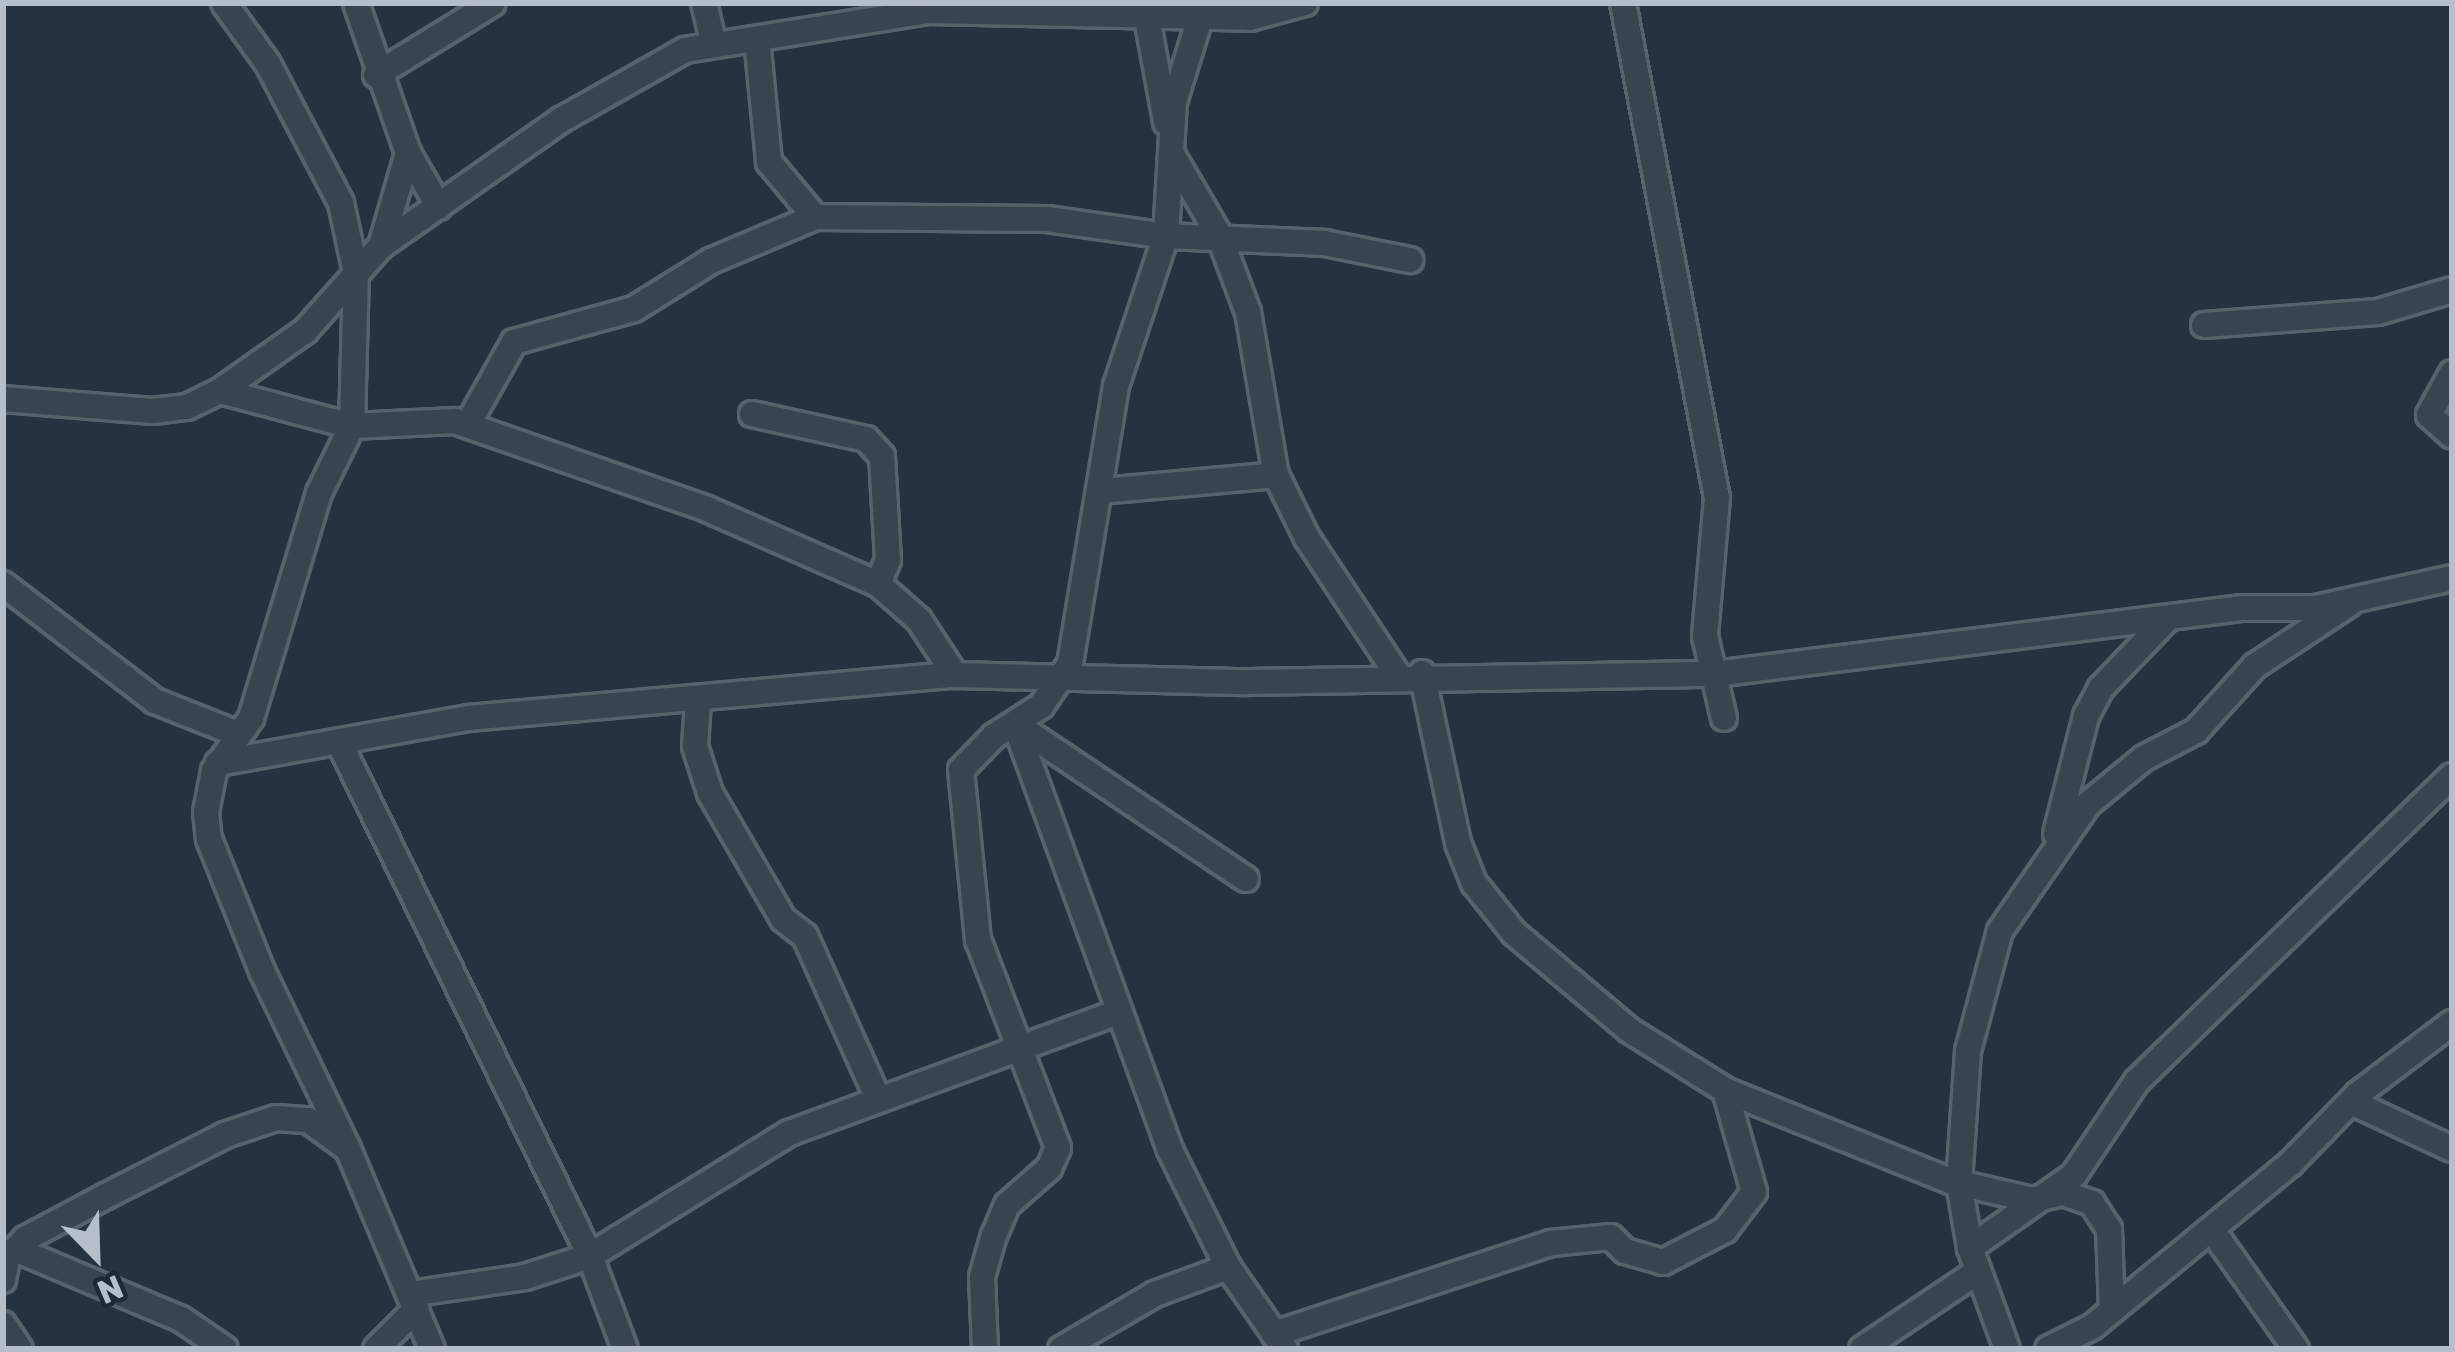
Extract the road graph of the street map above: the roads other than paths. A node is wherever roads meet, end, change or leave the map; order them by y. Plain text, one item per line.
1 (224, 3) edge
2 (356, 3) edge
3 (493, 3) edge
4 (704, 3) edge
5 (1305, 3) edge
6 (1623, 3) edge
7 (1147, 18) junction
8 (1200, 19) junction
9 (757, 39) junction
10 (714, 45) junction
11 (376, 75) junction
12 (1170, 144) junction
13 (408, 153) junction
14 (781, 185) junction
15 (439, 207) junction
16 (815, 217) junction
17 (781, 233) junction
18 (1219, 235) junction
19 (1166, 236) junction
20 (381, 246) junction
21 (1410, 260) dead end
22 (356, 273) junction
23 (2452, 290) edge
24 (2204, 325) dead end
25 (2452, 373) edge
26 (220, 391) junction
27 (3, 399) edge
28 (752, 414) dead end
29 (468, 424) junction
30 (352, 426) junction
31 (2452, 436) edge
32 (1276, 475) junction
33 (1101, 491) junction
34 (2452, 578) edge
35 (3, 584) edge
36 (878, 584) junction
37 (2351, 602) junction
38 (2167, 620) junction
39 (1067, 674) junction
40 (1409, 674) junction
41 (1715, 674) junction
42 (955, 675) junction
43 (698, 702) junction
44 (1724, 718) dead end
45 (1015, 724) junction
46 (238, 734) junction
47 (340, 744) junction
48 (218, 764) junction
49 (2452, 776) edge
50 (2050, 854) junction
51 (1246, 879) dead end
52 (1116, 1013) junction
53 (2452, 1023) edge
54 (1022, 1043) junction
55 (1725, 1090) junction
56 (877, 1096) junction
57 (2350, 1102) junction
58 (348, 1149) junction
59 (2452, 1149) edge
60 (1959, 1183) junction
61 (2048, 1198) junction
62 (2212, 1229) junction
63 (16, 1249) junction
64 (590, 1256) junction
65 (1973, 1260) junction
66 (1228, 1267) junction
67 (3, 1280) edge
68 (413, 1302) junction
69 (2112, 1309) junction
70 (3, 1324) edge
71 (1280, 1342) edge
72 (20, 1349) edge
73 (225, 1349) edge
74 (376, 1349) edge
75 (432, 1349) edge
76 (625, 1349) edge
77 (985, 1349) edge
78 (1061, 1349) edge
79 (1862, 1349) edge
80 (2007, 1349) edge
81 (2048, 1349) edge
82 (2296, 1349) edge

1 - 22 street
2 - 11 street
3 - 11 street
4 - 10 street
5 - 8 street
6 - 41 street
7 - 8 street
7 - 9 street
7 - 12 street
8 - 12 street
9 - 10 street
9 - 14 street
10 - 15 street
11 - 13 street
12 - 18 street
12 - 19 street
13 - 15 street
13 - 20 street
14 - 16 street
14 - 17 street
15 - 20 street
16 - 17 street
16 - 19 street
17 - 29 street
18 - 19 street
18 - 21 street
18 - 32 street
19 - 33 street
20 - 22 street
22 - 26 street
22 - 30 street
23 - 24 street
25 - 31 street
26 - 27 street
26 - 30 street
28 - 36 street
29 - 30 street
29 - 36 street
30 - 46 street
32 - 33 street
32 - 40 street
33 - 39 street
34 - 37 street
35 - 46 street
36 - 42 street
37 - 38 street
37 - 50 street
38 - 41 street
38 - 50 street
39 - 40 street
39 - 42 street
39 - 45 street
40 - 41 street
40 - 55 street
41 - 44 street
42 - 43 street
43 - 47 street
43 - 56 street
45 - 51 street
45 - 52 street
45 - 54 street
46 - 48 street
47 - 48 street
47 - 64 street
48 - 58 street
49 - 61 street
50 - 60 street
52 - 54 street
52 - 66 street
53 - 57 street
54 - 56 street
54 - 77 street
55 - 60 street
55 - 71 street
56 - 64 street
57 - 59 street
57 - 62 street
58 - 63 street
58 - 68 street
60 - 61 street
60 - 65 street
61 - 65 street
61 - 69 street
62 - 69 street
62 - 82 street
63 - 67 street
63 - 73 street
64 - 68 street
64 - 76 street
65 - 79 street
65 - 80 street
66 - 71 street
66 - 78 street
68 - 74 street
68 - 75 street
69 - 81 street
70 - 72 street

